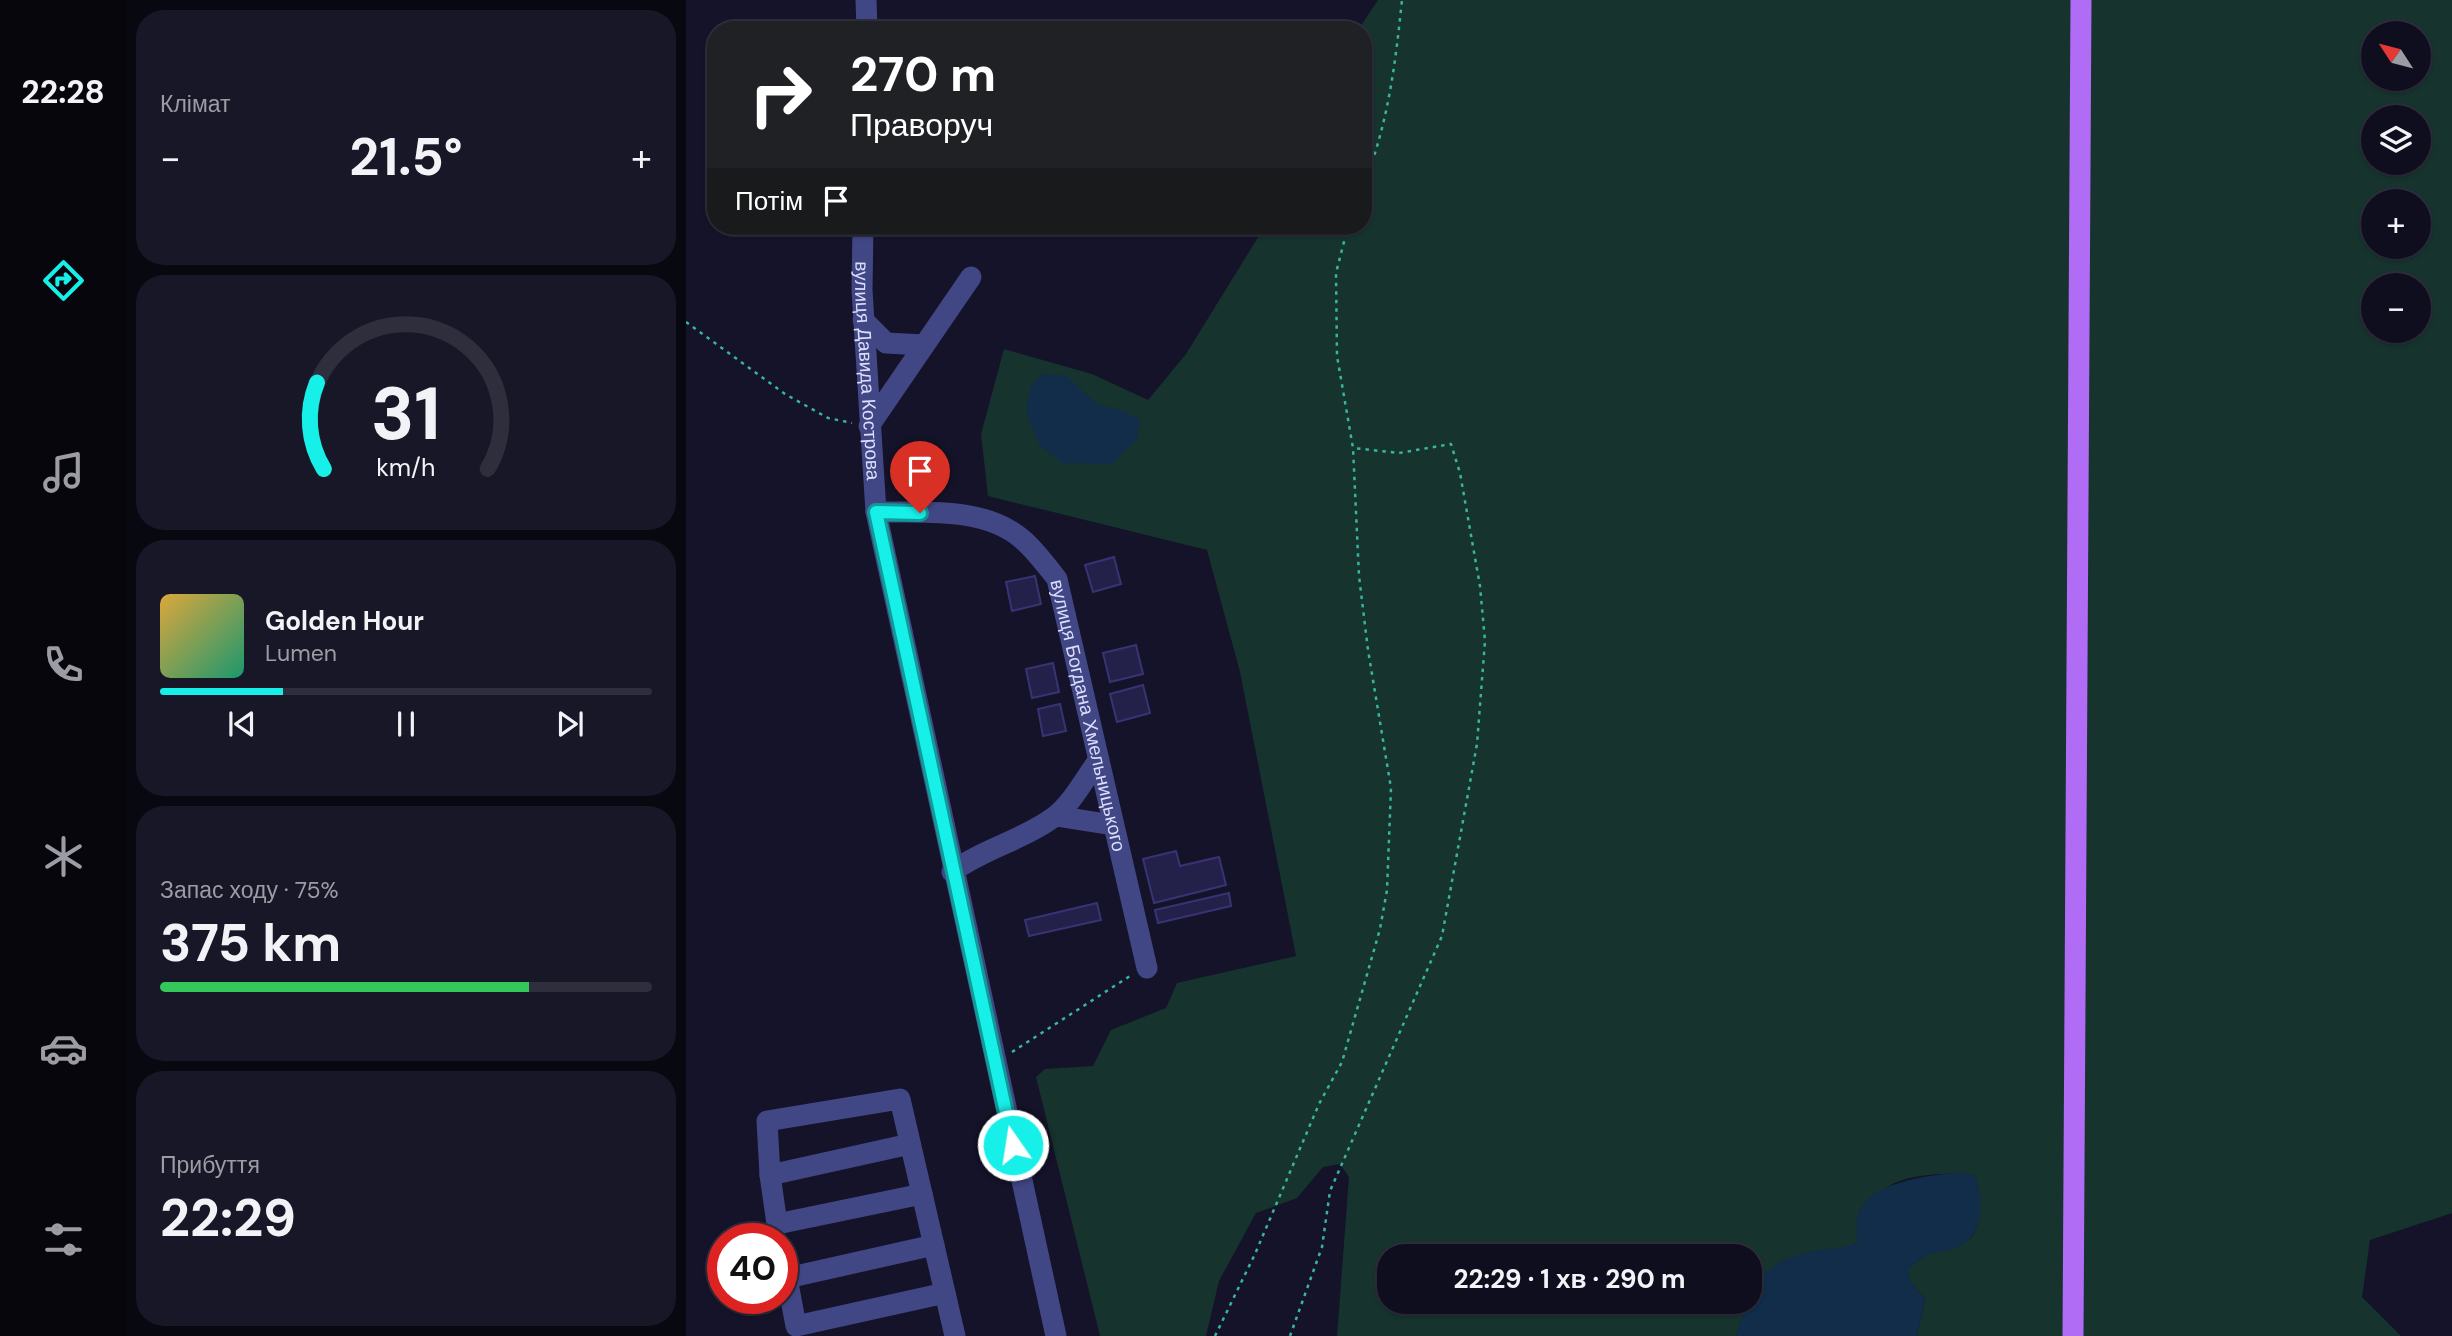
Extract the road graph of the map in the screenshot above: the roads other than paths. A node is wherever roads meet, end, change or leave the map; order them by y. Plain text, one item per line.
1 (866, 0) edge
2 (2081, 0) edge
3 (867, 21) edge
4 (863, 235) edge
5 (971, 277) dead end
6 (863, 320) junction
7 (924, 345) junction
8 (869, 426) junction
9 (876, 512) junction
10 (1098, 761) junction
11 (1056, 816) junction
12 (1113, 825) junction
13 (952, 872) junction
14 (1147, 968) road end
15 (910, 1144) junction
16 (770, 1175) junction
17 (922, 1194) junction
18 (777, 1223) edge
19 (798, 1227) edge
20 (934, 1245) junction
21 (798, 1276) edge
22 (945, 1293) junction
23 (797, 1331) edge
24 (955, 1336) edge
25 (1056, 1336) edge
26 (2073, 1336) edge

1 - 3 street
2 - 26 main road
4 - 6 street, вулиця Давида Кострова
5 - 7 street
6 - 7 street
6 - 8 street, вулиця Давида Кострова
7 - 8 street
8 - 9 street, вулиця Давида Кострова
9 - 10 street, вулиця Богдана Хмельницького
9 - 13 street, вулиця Давида Кострова
10 - 11 street
10 - 12 street, вулиця Богдана Хмельницького
11 - 12 street
11 - 13 street
12 - 14 street, вулиця Богдана Хмельницького
13 - 25 street, вулиця Давида Кострова
15 - 16 street
15 - 16 street
15 - 17 street
16 - 18 street
17 - 19 street
17 - 20 street
20 - 21 street
20 - 22 street
22 - 23 street
22 - 24 street

